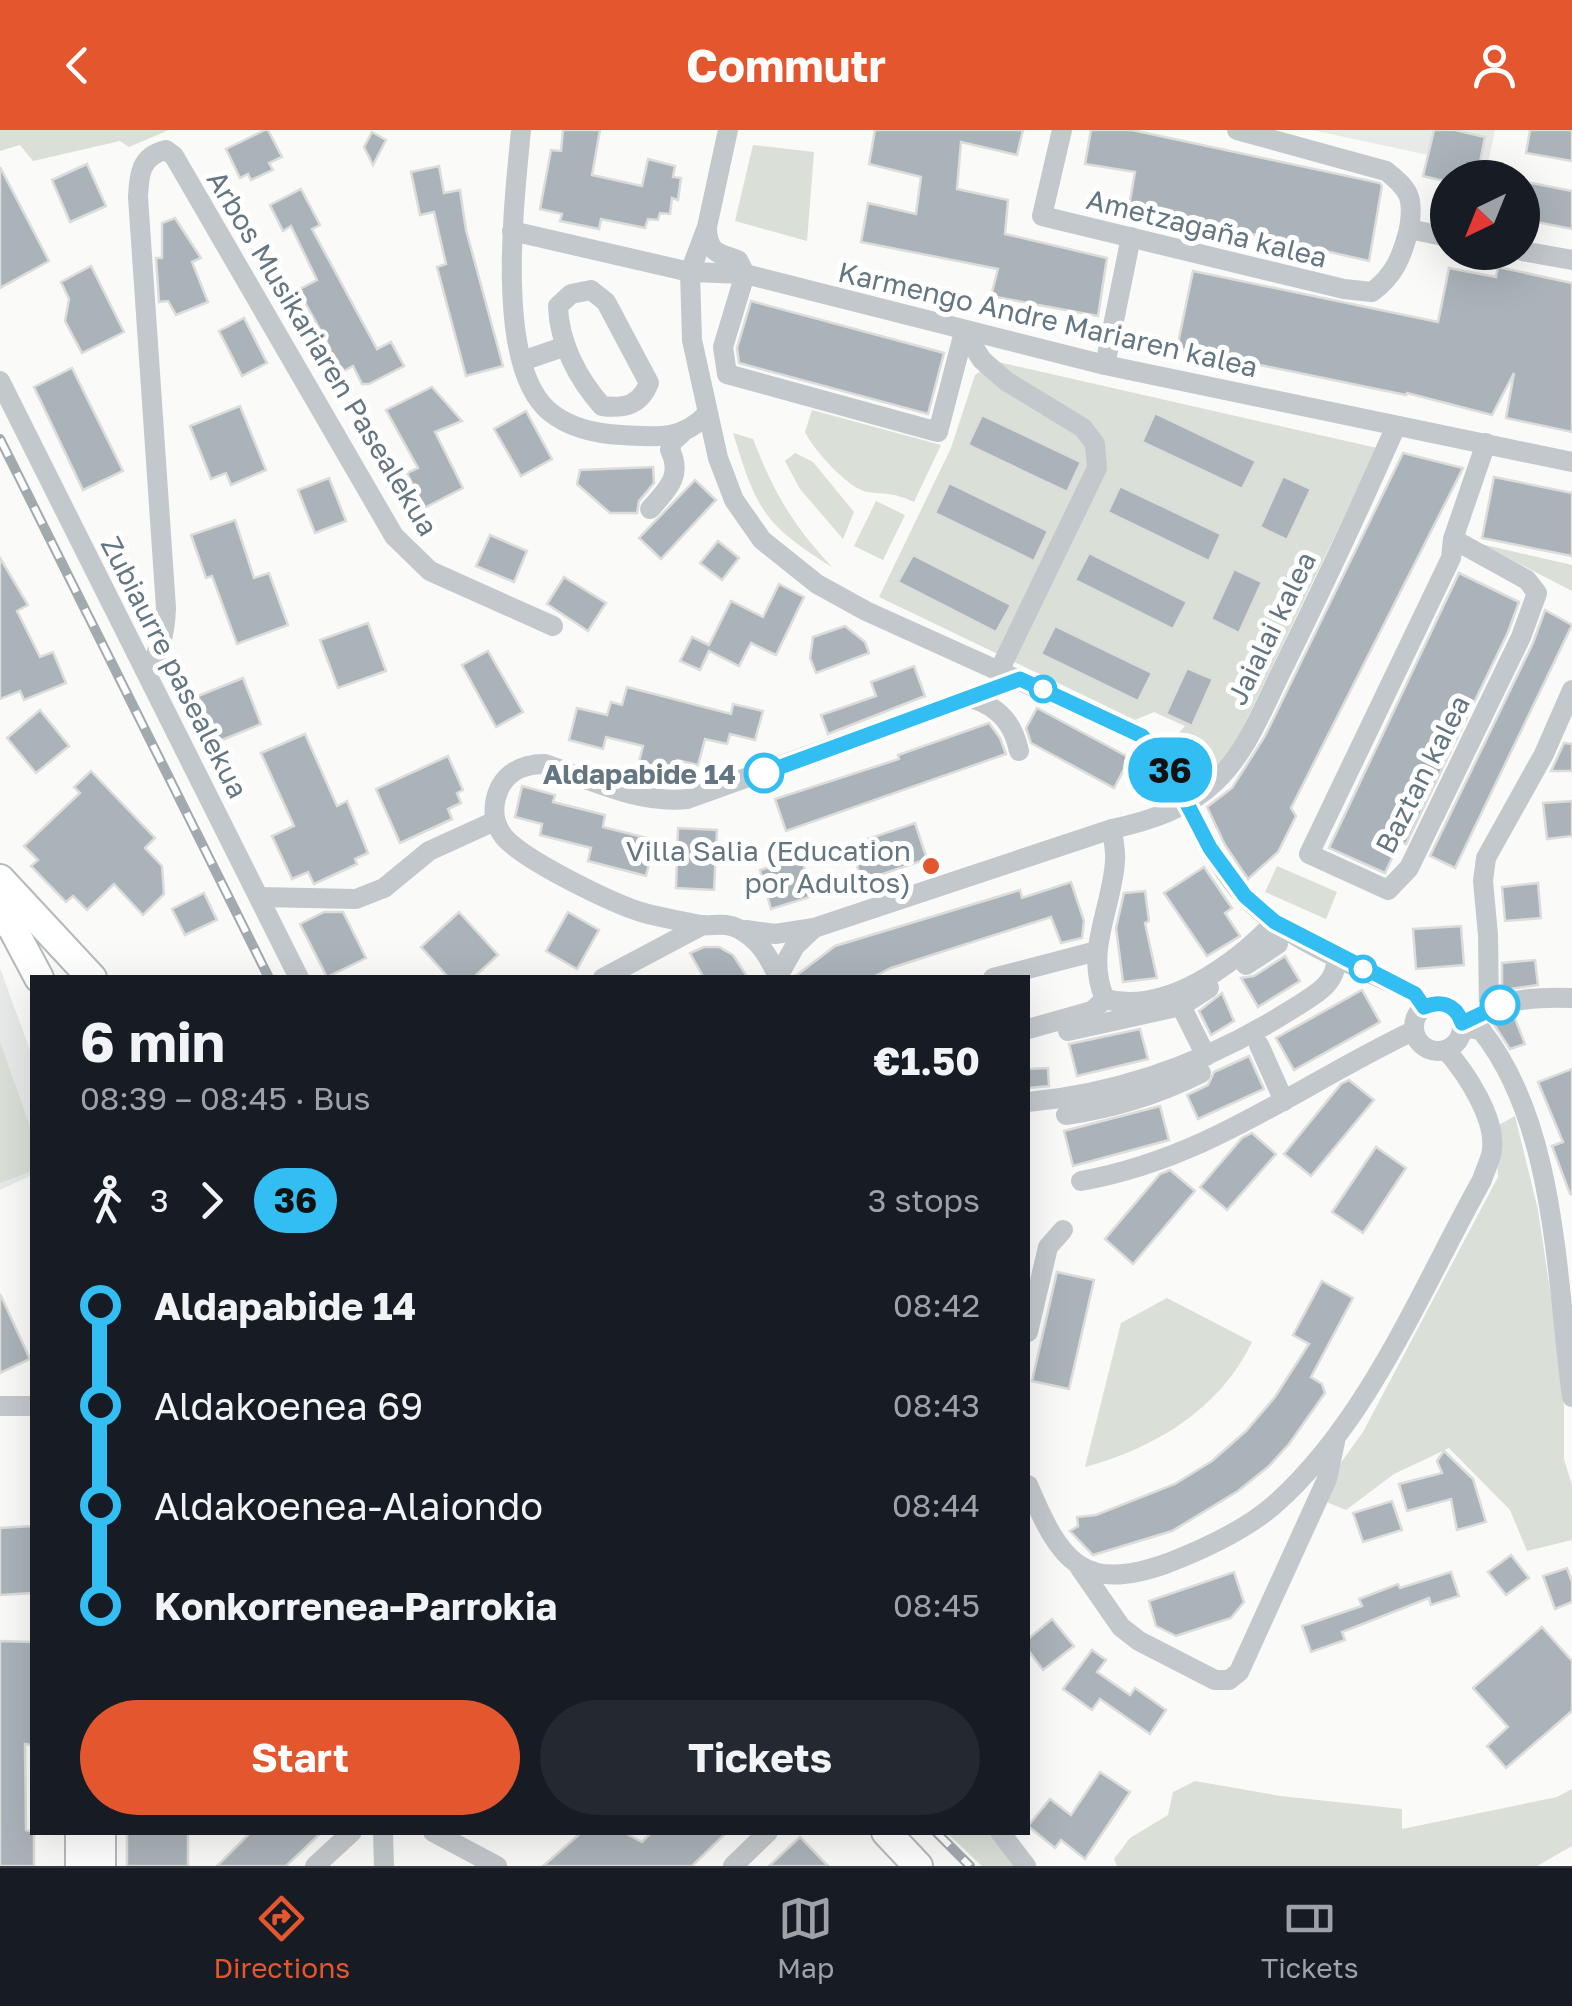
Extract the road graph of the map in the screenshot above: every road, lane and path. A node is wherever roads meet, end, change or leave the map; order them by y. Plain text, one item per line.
1 (522, 130) edge
2 (728, 130) edge
3 (1062, 130) edge
4 (1238, 130) edge
5 (707, 228) junction
6 (1410, 229) junction
7 (512, 231) junction
8 (1430, 233) edge
9 (1130, 237) junction
10 (1540, 254) edge
11 (1572, 260) edge
12 (690, 272) junction
13 (746, 274) junction
14 (964, 332) junction
15 (566, 346) junction
16 (522, 360) junction
17 (1105, 365) junction
18 (0, 381) edge
19 (707, 414) junction
20 (1396, 426) junction
21 (682, 434) junction
22 (1486, 443) junction
23 (1572, 462) edge
24 (650, 509) dead end
25 (1454, 539) junction
26 (553, 626) dead end
27 (1000, 669) junction
28 (146, 672) junction
29 (1020, 679) junction
30 (1572, 690) edge
31 (972, 698) junction
32 (1019, 751) dead end
33 (496, 821) junction
34 (1112, 830) junction
35 (0, 879) edge
36 (260, 897) junction
37 (0, 910) edge
38 (1275, 922) junction
39 (703, 925) junction
40 (814, 928) junction
41 (739, 929) junction
42 (1278, 944) dead end
43 (1097, 950) junction
44 (1337, 956) junction
45 (37, 975) edge
46 (67, 975) edge
47 (89, 975) edge
48 (299, 975) edge
49 (609, 975) edge
50 (776, 975) edge
51 (778, 975) edge
52 (1003, 975) edge
53 (1339, 993) dead end
54 (1572, 998) edge
55 (1105, 999) junction
56 (1181, 1006) junction
57 (1424, 1007) junction
58 (1489, 1009) junction
59 (1462, 1025) junction
60 (1030, 1028) edge
61 (1413, 1031) junction
62 (1068, 1032) dead end
63 (1259, 1044) junction
64 (1446, 1050) junction
65 (1206, 1056) junction
66 (1284, 1101) junction
67 (1030, 1102) edge
68 (1066, 1115) dead end
69 (1081, 1181) dead end
70 (1062, 1230) dead end
71 (1030, 1324) edge
72 (1572, 1396) edge
73 (0, 1406) edge
74 (30, 1406) edge
75 (1337, 1435) junction
76 (1030, 1489) edge
77 (1080, 1568) junction
78 (80, 1835) edge
79 (101, 1835) edge
80 (349, 1835) edge
81 (383, 1835) edge
82 (439, 1835) edge
83 (765, 1835) edge
84 (865, 1835) edge
85 (889, 1835) edge
86 (1002, 1835) edge
87 (80, 1866) edge
88 (102, 1866) edge
89 (316, 1866) edge
90 (384, 1866) edge
91 (498, 1866) edge
92 (733, 1866) edge
93 (895, 1866) edge
94 (918, 1866) edge
95 (1026, 1866) edge

1 - 7 street
2 - 5 street
3 - 9 street, Ametzagaña kalea
4 - 6 street
5 - 12 street
5 - 13 street
6 - 8 street
6 - 9 street, Ametzagaña kalea
7 - 12 street, Karmengo Andre Mariaren kalea
7 - 16 street
9 - 17 street
10 - 11 street
12 - 13 street, Karmengo Andre Mariaren kalea
12 - 19 street
13 - 14 street, Karmengo Andre Mariaren kalea
13 - 14 street
14 - 17 street, Karmengo Andre Mariaren kalea
14 - 27 street
15 - 15 street
15 - 16 street
16 - 21 street
17 - 20 street, Karmengo Andre Mariaren kalea
18 - 28 street, Zubiaurre pasealekua
19 - 21 street
19 - 27 street
20 - 22 street, Karmengo Andre Mariaren kalea
20 - 34 street, Jaialai kalea
21 - 24 street
22 - 23 street, Karmengo Andre Mariaren kalea
22 - 25 street, Baztan kalea
25 - 25 street, Baztan kalea
26 - 28 street, Arbos Musikariaren Pasealekua
27 - 29 street
28 - 36 street, Zubiaurre pasealekua
29 - 31 street
29 - 38 street, bridge
30 - 58 street
31 - 32 street
31 - 33 street
33 - 36 street
33 - 39 street, Jaialai kalea
34 - 40 street, Jaialai kalea
34 - 43 street
35 - 47 main road
36 - 48 street, Zubiaurre pasealekua
37 - 45 main road
37 - 46 main road
38 - 44 street
38 - 55 street
39 - 41 street, Jaialai kalea
39 - 49 street
40 - 41 street, Jaialai kalea
40 - 51 street
41 - 50 street
42 - 56 street
43 - 52 street
43 - 55 street
44 - 57 street
44 - 65 street
53 - 63 street
54 - 58 street
55 - 60 street
56 - 62 street
56 - 65 street
57 - 59 street
57 - 61 street
58 - 59 street
59 - 64 street
59 - 72 street
61 - 64 street
61 - 66 street
63 - 66 street
63 - 68 street
64 - 75 street
65 - 67 street
66 - 69 street
70 - 71 street
73 - 74 street
75 - 77 street
75 - 77 street
76 - 77 street
78 - 87 main road
79 - 88 main road
80 - 89 street
81 - 90 street
82 - 91 street
83 - 92 street
84 - 93 main road
85 - 94 main road
86 - 95 street

